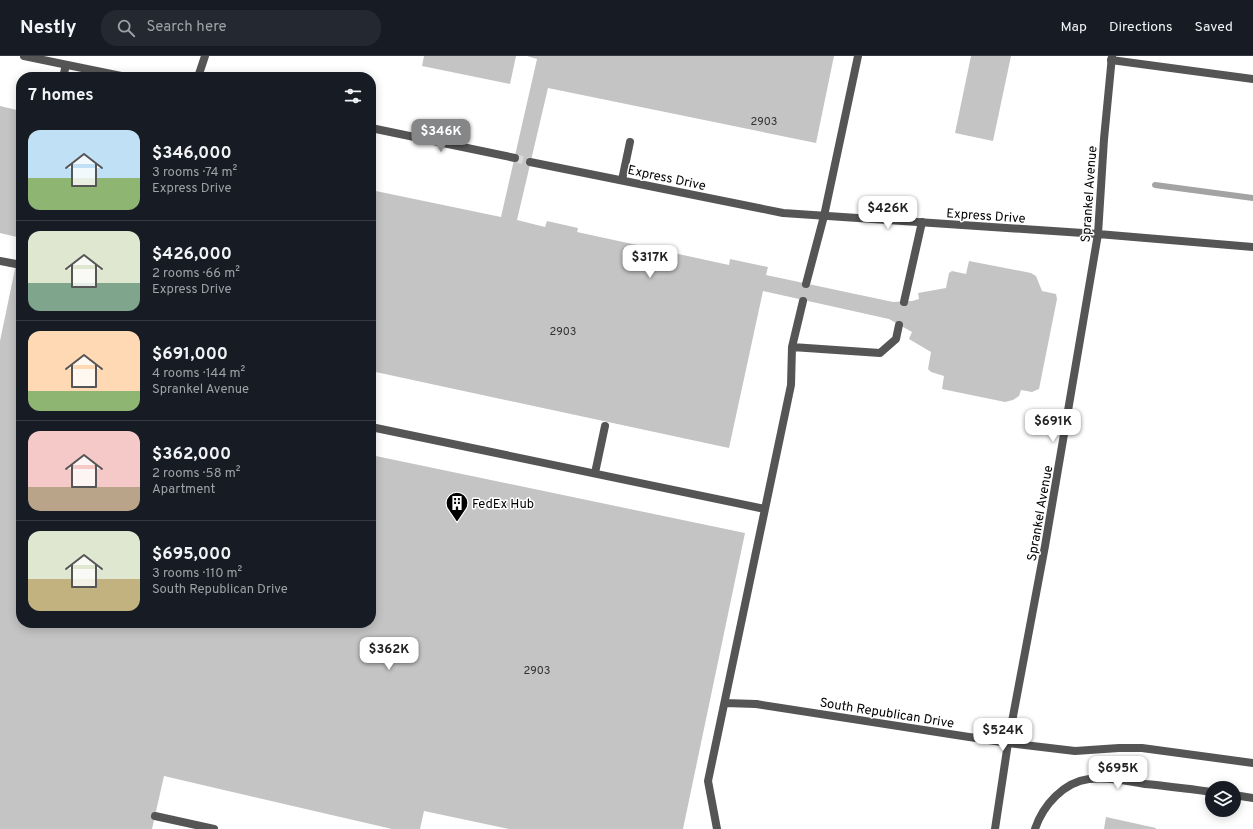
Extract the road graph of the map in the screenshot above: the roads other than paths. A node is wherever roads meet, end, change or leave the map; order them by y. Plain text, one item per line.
1 (24, 56) edge
2 (205, 56) edge
3 (858, 56) edge
4 (1112, 58) edge
5 (66, 65) junction
6 (64, 72) edge
7 (101, 72) edge
8 (200, 72) edge
9 (1253, 79) edge
10 (376, 129) edge
11 (630, 142) dead end
12 (514, 158) tunnel mouth
13 (530, 162) tunnel mouth
14 (622, 180) junction
15 (824, 216) junction
16 (922, 222) junction
17 (1098, 234) junction
18 (1253, 247) edge
19 (0, 261) edge
20 (16, 264) dead end
21 (806, 284) dead end
22 (803, 301) dead end
23 (904, 302) dead end
24 (899, 325) dead end
25 (792, 347) junction
26 (605, 426) dead end
27 (376, 428) edge
28 (595, 474) junction
29 (765, 508) junction
30 (724, 703) junction
31 (1008, 743) junction
32 (1253, 763) edge
33 (1205, 791) edge
34 (1241, 796) edge
35 (1253, 798) edge
36 (155, 816) dead end
37 (214, 829) edge
38 (717, 829) edge
39 (995, 829) edge
40 (1035, 829) edge

1 - 5 street
2 - 8 street
3 - 15 street
4 - 9 street
4 - 17 street, Sprankel Avenue
5 - 6 street
5 - 7 street
10 - 12 street
11 - 14 street
13 - 14 street, Express Drive
14 - 15 street, Express Drive
15 - 16 street, Express Drive
15 - 21 street
16 - 17 street, Express Drive
16 - 23 street
17 - 18 street, Express Drive
17 - 31 street, Sprankel Avenue
19 - 20 street
22 - 25 street
24 - 25 street
25 - 29 street
26 - 28 street
27 - 28 street
28 - 29 street
29 - 30 street
30 - 31 street, South Republican Drive
30 - 38 street
31 - 32 street, South Republican Drive
31 - 39 street, Sprankel Avenue
33 - 40 street
34 - 35 street
36 - 37 street

